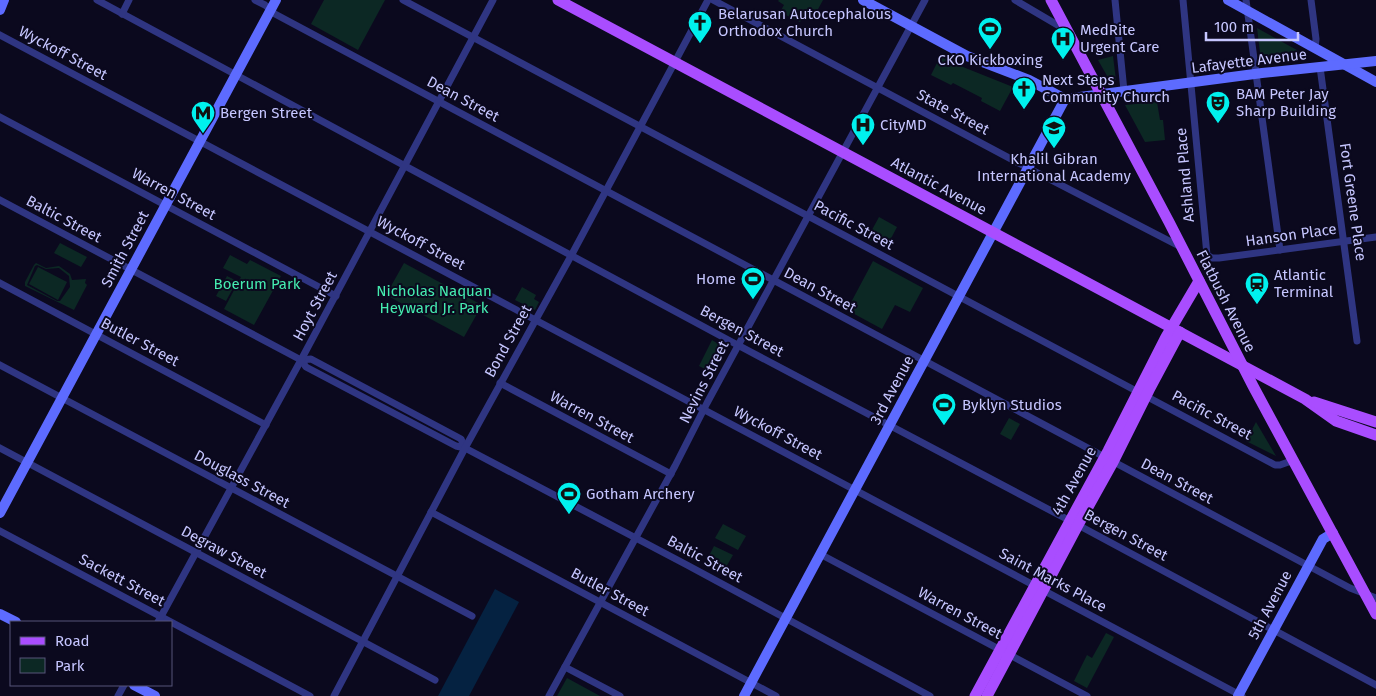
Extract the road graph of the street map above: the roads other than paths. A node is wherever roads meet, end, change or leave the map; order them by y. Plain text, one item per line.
1 (4, 0) edge
2 (96, 0) edge
3 (129, 0) edge
4 (255, 0) edge
5 (276, 0) edge
6 (403, 0) edge
7 (493, 0) edge
8 (558, 0) edge
9 (708, 0) edge
10 (713, 0) edge
11 (862, 0) edge
12 (925, 0) edge
13 (1015, 0) edge
14 (1050, 0) edge
15 (1115, 0) edge
16 (1183, 0) edge
17 (1228, 0) edge
18 (1311, 0) edge
19 (1247, 5) edge
20 (0, 10) edge
21 (271, 10) junction
22 (122, 14) junction
23 (911, 26) junction
24 (1066, 30) junction
25 (0, 35) edge
26 (473, 38) junction
27 (1315, 48) junction
28 (1376, 61) edge
29 (675, 62) junction
30 (1345, 64) junction
31 (1320, 67) junction
32 (1257, 74) junction
33 (236, 76) junction
34 (1376, 82) edge
35 (1190, 83) junction
36 (877, 87) junction
37 (1124, 91) junction
38 (1100, 94) junction
39 (1065, 99) junction
40 (438, 102) junction
41 (0, 117) edge
42 (640, 127) junction
43 (200, 141) junction
44 (842, 152) junction
45 (404, 166) junction
46 (1028, 168) junction
47 (606, 191) junction
48 (0, 200) edge
49 (166, 205) junction
50 (808, 216) junction
51 (369, 232) junction
52 (994, 232) junction
53 (1376, 237) edge
54 (1344, 242) junction
55 (1181, 247) junction
56 (1280, 250) junction
57 (571, 256) junction
58 (1209, 257) joint
59 (131, 270) junction
60 (773, 280) junction
61 (1198, 281) junction
62 (0, 283) edge
63 (336, 296) junction
64 (959, 297) junction
65 (535, 320) junction
66 (1176, 330) junction
67 (96, 334) junction
68 (1357, 341) dead end
69 (738, 345) junction
70 (301, 360) junction
71 (924, 361) junction
72 (0, 365) edge
73 (1243, 366) junction
74 (500, 383) junction
75 (1143, 394) junction
76 (62, 398) junction
77 (1305, 399) junction
78 (704, 410) junction
79 (1360, 417) junction
80 (1376, 422) edge
81 (266, 425) junction
82 (890, 425) junction
83 (1356, 429) junction
84 (1376, 435) edge
85 (0, 448) edge
86 (466, 448) junction
87 (1109, 460) junction
88 (1294, 460) junction
89 (27, 463) junction
90 (671, 474) junction
91 (231, 488) junction
92 (855, 490) junction
93 (431, 512) junction
94 (0, 513) edge
95 (1074, 522) junction
96 (0, 531) edge
97 (1333, 533) junction
98 (635, 538) junction
99 (196, 552) junction
100 (820, 554) junction
101 (1308, 566) junction
102 (397, 577) junction
103 (1039, 588) junction
104 (1371, 596) edge
105 (600, 602) junction
106 (0, 614) edge
107 (1376, 614) edge
108 (472, 616) dead end
109 (160, 619) edge
110 (786, 619) junction
111 (14, 621) edge
112 (172, 625) edge
113 (1273, 630) junction
114 (363, 642) junction
115 (1005, 652) junction
116 (565, 667) junction
117 (435, 680) dead end
118 (751, 683) junction
119 (1376, 685) edge
120 (136, 686) edge
121 (1240, 695) edge
122 (155, 696) edge
123 (310, 696) edge
124 (334, 696) edge
125 (549, 696) edge
126 (620, 696) edge
127 (744, 696) edge
128 (776, 696) edge
129 (930, 696) edge
130 (975, 696) edge
131 (987, 696) edge
132 (1087, 696) edge

1 - 20 main road
2 - 22 street, Bergen Street
3 - 22 street
4 - 21 street, Dean Street
5 - 21 main road, Smith Street
6 - 26 street, Pacific Street
7 - 26 street, Hoyt Street
8 - 29 main road, Atlantic Avenue
9 - 29 street, Bond Street
10 - 36 street, State Street
11 - 23 main road
12 - 23 street, Nevins Street
13 - 24 street
14 - 24 main road, Flatbush Avenue
15 - 37 street
16 - 35 street, Ashland Place
17 - 19 main road
18 - 27 street
19 - 27 main road
19 - 32 street
21 - 33 main road, Smith Street
21 - 40 street, Dean Street
22 - 33 street, Bergen Street
23 - 36 street, Nevins Street
23 - 39 main road
24 - 38 main road, Flatbush Avenue
25 - 43 street, Wyckoff Street
26 - 40 street, Hoyt Street
26 - 42 street, Pacific Street
27 - 30 main road
28 - 30 main road, Lafayette Avenue
29 - 42 street, Bond Street
29 - 44 main road, Atlantic Avenue
30 - 31 main road, Lafayette Avenue
30 - 34 main road
31 - 32 main road, Lafayette Avenue
31 - 54 street, Fort Greene Place
32 - 35 main road, Lafayette Avenue
32 - 56 street
33 - 43 main road, Smith Street
33 - 45 street, Bergen Street
35 - 37 main road, Lafayette Avenue
35 - 58 street, Ashland Place
36 - 44 street, Nevins Street
36 - 46 street, State Street
37 - 38 main road, Lafayette Avenue
38 - 39 main road, Lafayette Avenue
38 - 55 main road, Flatbush Avenue
39 - 46 main road, 3rd Avenue
40 - 45 street, Hoyt Street
40 - 47 street, Dean Street
41 - 49 street, Warren Street
42 - 47 street, Bond Street
42 - 50 street, Pacific Street
43 - 49 main road, Smith Street
43 - 51 street, Wyckoff Street
44 - 50 street, Nevins Street
44 - 52 main road, Atlantic Avenue
45 - 51 street, Hoyt Street
45 - 57 street, Bergen Street
46 - 52 main road, 3rd Avenue
46 - 55 street, State Street
47 - 57 street, Bond Street
47 - 60 street, Dean Street
48 - 59 street, Baltic Street
49 - 59 main road, Smith Street
49 - 63 street, Warren Street
50 - 60 street, Nevins Street
50 - 64 street, Pacific Street
51 - 63 street, Hoyt Street
51 - 65 street, Wyckoff Street
52 - 64 main road, 3rd Avenue
52 - 66 main road, Atlantic Avenue
53 - 54 street, Hanson Place
54 - 56 street, Hanson Place
54 - 68 street, Fort Greene Place
55 - 61 main road, Flatbush Avenue
56 - 58 street, Hanson Place
57 - 65 street, Bond Street
57 - 69 street, Bergen Street
59 - 67 main road, Smith Street
59 - 70 street, Baltic Street
60 - 69 street, Nevins Street
60 - 71 street, Dean Street
61 - 66 main road, 4th Avenue
61 - 73 main road, Flatbush Avenue
62 - 67 street, Butler Street
63 - 70 street, Hoyt Street
64 - 71 main road, 3rd Avenue
64 - 75 street, Pacific Street
65 - 74 street, Bond Street
65 - 78 street, Wyckoff Street
66 - 73 main road, Atlantic Avenue
66 - 75 main road, 4th Avenue
67 - 76 main road, Smith Street
67 - 81 street, Butler Street
69 - 78 street, Nevins Street
69 - 82 street, Bergen Street
70 - 81 street, Hoyt Street
70 - 86 street, Baltic Street
71 - 82 main road, 3rd Avenue
71 - 87 street, Dean Street
72 - 76 street, Douglass Street
73 - 77 main road, Atlantic Avenue
73 - 88 main road, Flatbush Avenue
74 - 86 street, Bond Street
74 - 90 street, Warren Street
75 - 87 main road, 4th Avenue
75 - 88 street, Pacific Street
76 - 89 main road, Smith Street
76 - 91 street, Douglass Street
77 - 79 main road, Atlantic Avenue
77 - 83 main road, Atlantic Avenue
78 - 90 street, Nevins Street
78 - 92 street, Wyckoff Street
79 - 80 main road, Atlantic Avenue
79 - 83 street
81 - 91 street, Hoyt Street
82 - 92 main road, 3rd Avenue
82 - 95 street, Bergen Street
83 - 84 main road, Atlantic Avenue
85 - 89 street, Degraw Street
86 - 93 street, Bond Street
86 - 98 street, Baltic Street
87 - 95 main road, 4th Avenue
87 - 101 street, Dean Street
88 - 97 main road, Flatbush Avenue
89 - 94 main road, Smith Street
89 - 99 street, Degraw Street
90 - 98 street, Nevins Street
91 - 99 street, Hoyt Street
91 - 102 street, Douglass Street
92 - 100 main road, 3rd Avenue
92 - 103 street, Saint Marks Place
93 - 102 street, Bond Street
93 - 105 street, Butler Street
95 - 103 main road, 4th Avenue
95 - 113 street, Bergen Street
96 - 109 street, Sackett Street
97 - 101 main road, 5th Avenue
97 - 104 main road, Flatbush Avenue
98 - 105 street, Nevins Street
98 - 110 street, Baltic Street
99 - 109 street, Hoyt Street
99 - 114 street, Degraw Street
100 - 110 main road, 3rd Avenue
100 - 115 street, Warren Street
101 - 104 street, Dean Street
101 - 113 main road, 5th Avenue
102 - 108 street, Douglass Street
102 - 114 street, Bond Street
103 - 115 main road, 4th Avenue
103 - 121 street, Saint Marks Place
104 - 107 main road, Flatbush Avenue
105 - 116 street, Nevins Street
105 - 118 street, Butler Street
106 - 111 main road
110 - 118 main road, 3rd Avenue
110 - 129 street, Baltic Street
112 - 123 street, Sackett Street
113 - 119 street, Bergen Street
113 - 121 main road, 5th Avenue
114 - 117 street, Degraw Street
114 - 124 street, Bond Street
115 - 130 main road, 4th Avenue
115 - 131 main road, 4th Avenue
115 - 132 street, Warren Street
116 - 125 street, Nevins Street
116 - 126 street
118 - 127 main road, 3rd Avenue
118 - 128 street, Butler Street
120 - 122 main road

